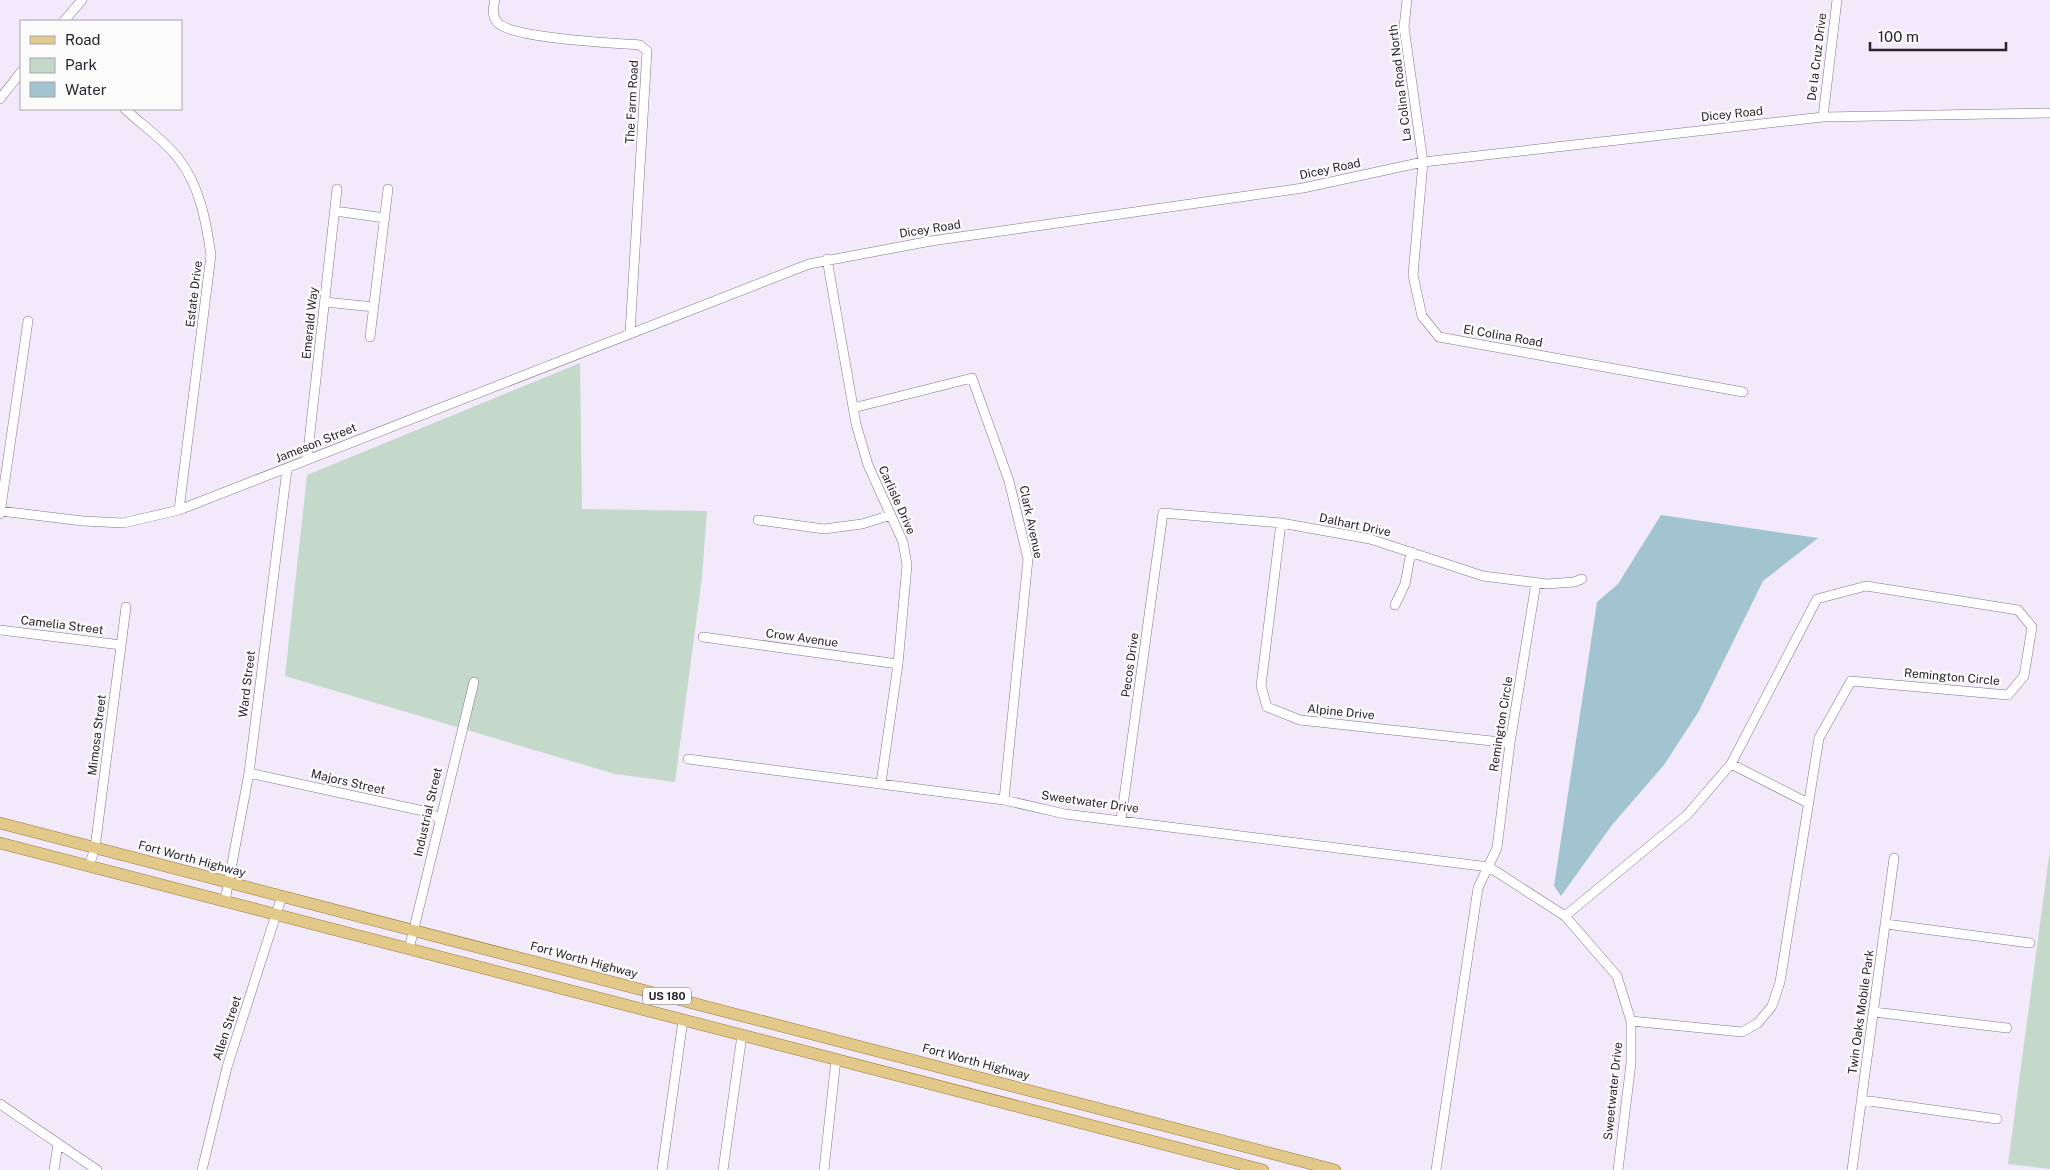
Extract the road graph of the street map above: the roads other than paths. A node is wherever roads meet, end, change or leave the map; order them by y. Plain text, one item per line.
1 (82, 0) edge
2 (495, 0) edge
3 (1407, 0) edge
4 (1837, 0) edge
5 (65, 20) edge
6 (20, 73) edge
7 (0, 99) edge
8 (126, 110) edge
9 (2050, 113) edge
10 (1822, 116) junction
11 (1423, 162) junction
12 (388, 189) dead end
13 (338, 190) dead end
14 (335, 211) junction
15 (385, 218) junction
16 (828, 260) junction
17 (325, 302) junction
18 (374, 308) junction
19 (28, 321) dead end
20 (630, 333) junction
21 (370, 337) dead end
22 (1743, 392) dead end
23 (853, 408) junction
24 (307, 460) junction
25 (287, 469) junction
26 (179, 510) junction
27 (0, 512) edge
28 (1163, 513) joint
29 (891, 516) junction
30 (758, 520) dead end
31 (1281, 524) junction
32 (1411, 552) junction
33 (1582, 579) dead end
34 (1536, 583) junction
35 (1395, 605) dead end
36 (126, 607) dead end
37 (0, 630) edge
38 (703, 638) dead end
39 (121, 645) junction
40 (898, 664) junction
41 (474, 682) dead end
42 (1510, 743) junction
43 (688, 759) dead end
44 (1731, 764) junction
45 (249, 772) junction
46 (881, 783) junction
47 (1004, 800) junction
48 (1808, 803) junction
49 (440, 819) junction
50 (1121, 820) junction
51 (0, 823) edge
52 (0, 843) edge
53 (95, 848) junction
54 (1894, 858) dead end
55 (89, 866) junction
56 (1489, 867) junction
57 (229, 883) junction
58 (282, 896) junction
59 (225, 901) junction
60 (277, 915) junction
61 (1565, 916) junction
62 (1886, 924) junction
63 (412, 930) junction
64 (2030, 943) dead end
65 (409, 949) junction
66 (627, 986) junction
67 (622, 1004) junction
68 (1874, 1012) junction
69 (683, 1020) junction
70 (1632, 1021) junction
71 (792, 1028) junction
72 (2007, 1028) dead end
73 (742, 1035) junction
74 (787, 1047) junction
75 (836, 1059) junction
76 (1862, 1100) junction
77 (1071, 1101) junction
78 (0, 1104) edge
79 (1067, 1119) junction
80 (1997, 1119) dead end
81 (58, 1144) junction
82 (1250, 1147) junction
83 (1246, 1166) junction
84 (54, 1170) edge
85 (97, 1170) edge
86 (202, 1170) edge
87 (662, 1170) edge
88 (723, 1170) edge
89 (824, 1170) edge
90 (1263, 1170) edge
91 (1335, 1170) edge
92 (1436, 1170) edge
93 (1618, 1170) edge
94 (1852, 1170) edge

1 - 5 street
2 - 20 street, The Farm Road
3 - 11 street, La Colina Road North
4 - 10 street, De la Cruz Drive
6 - 7 street
8 - 26 street, Estate Drive
9 - 10 street, Dicey Road
10 - 11 street, Dicey Road
11 - 16 street, Dicey Road
11 - 22 street, El Colina Road
12 - 15 street
13 - 14 street, Emerald Way
14 - 15 street
14 - 17 street, Emerald Way
15 - 18 street
16 - 20 street, Dicey Road
16 - 23 street, Carlisle Drive
17 - 18 street
17 - 24 street, Emerald Way
18 - 21 street
19 - 27 street
20 - 24 street, Jameson Street
23 - 29 street, Carlisle Drive
23 - 47 street, Clark Avenue
24 - 25 street, Jameson Street
25 - 26 street, Jameson Street
25 - 45 street, Ward Street
26 - 27 street, Jameson Street
28 - 31 street, Dalhart Drive
28 - 50 street, Pecos Drive
29 - 30 street
29 - 40 street, Carlisle Drive
31 - 32 street, Dalhart Drive
31 - 42 street, Alpine Drive
32 - 34 street, Dalhart Drive
32 - 35 street
33 - 34 street, Dalhart Drive
34 - 42 street, Remington Circle
36 - 39 street, Mimosa Street
37 - 39 street, Camelia Street
38 - 40 street, Crow Avenue
39 - 53 street, Mimosa Street
40 - 46 street, Carlisle Drive
41 - 49 street, Industrial Street
42 - 56 street, Remington Circle
43 - 46 street, Sweetwater Drive
44 - 48 street
44 - 48 street, Remington Circle
44 - 61 street, Remington Circle
45 - 49 street, Majors Street
45 - 57 street, Ward Street
46 - 47 street, Sweetwater Drive
47 - 50 street, Sweetwater Drive
48 - 70 street, Remington Circle
49 - 63 street, Industrial Street
50 - 56 street, Sweetwater Drive
51 - 53 main road, Fort Worth Highway / US 180
52 - 55 main road, US 180
53 - 55 street, Mimosa Street
53 - 57 main road, Fort Worth Highway / US 180
54 - 62 street, Twin Oaks Mobile Park
55 - 59 main road, US 180
56 - 61 street, Sweetwater Drive
56 - 92 street
57 - 58 main road, Fort Worth Highway / US 180
57 - 59 street, Ward Street
58 - 60 street, Allen Street
58 - 63 main road, Fort Worth Highway / US 180
59 - 60 main road, US 180
60 - 65 main road, US 180
60 - 86 street, Allen Street
61 - 70 street, Sweetwater Drive
62 - 64 street
62 - 68 street, Twin Oaks Mobile Park
63 - 65 street, Industrial Street
63 - 66 main road, Fort Worth Highway / US 180
65 - 67 main road, US 180
66 - 67 main road
66 - 71 main road, Fort Worth Highway / US 180
67 - 69 main road, US 180
68 - 72 street
68 - 76 street, Twin Oaks Mobile Park
69 - 73 main road, US 180
69 - 87 street
70 - 93 street, Sweetwater Drive
71 - 74 main road
71 - 77 main road, Fort Worth Highway / US 180
73 - 74 main road, US 180
73 - 88 street
74 - 75 main road, US 180
75 - 79 main road, US 180
75 - 89 street
76 - 80 street
76 - 94 street, Twin Oaks Mobile Park
77 - 79 main road
77 - 82 main road, Fort Worth Highway / US 180
78 - 81 street
79 - 83 main road, US 180
81 - 84 street
81 - 85 street
82 - 83 main road
82 - 91 main road, Fort Worth Highway / US 180
83 - 90 main road, US 180

